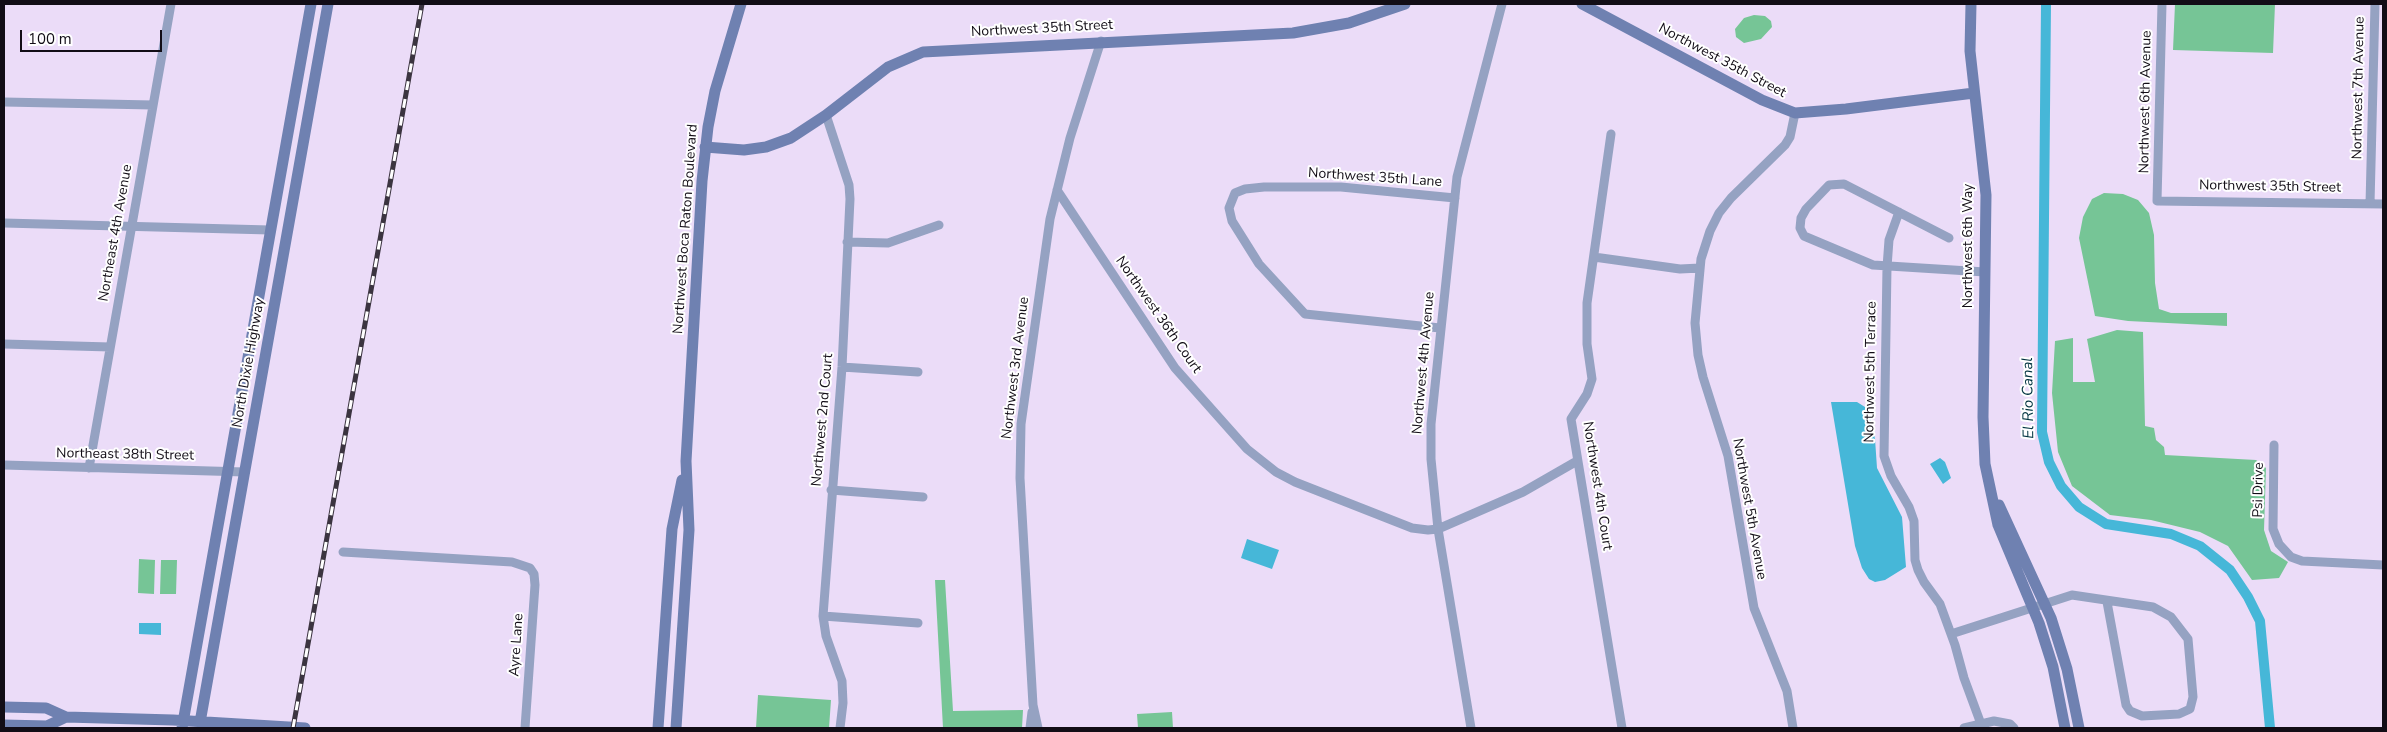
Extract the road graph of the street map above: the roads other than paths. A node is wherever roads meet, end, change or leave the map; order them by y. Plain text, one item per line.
1 (171, 4) edge
2 (310, 4) edge
3 (328, 4) edge
4 (741, 4) edge
5 (1405, 4) edge
6 (1502, 4) edge
7 (1582, 4) edge
8 (1971, 4) edge
9 (2162, 4) edge
10 (2375, 4) edge
11 (1101, 41) junction
12 (1974, 93) junction
13 (4, 102) edge
14 (153, 105) junction
15 (1796, 113) junction
16 (826, 115) junction
17 (1611, 134) dead end
18 (705, 147) junction
19 (1056, 190) junction
20 (1454, 198) junction
21 (2157, 201) joint
22 (2370, 204) junction
23 (2383, 204) edge
24 (1899, 212) junction
25 (4, 223) edge
26 (939, 225) dead end
27 (131, 226) junction
28 (270, 230) junction
29 (1949, 238) dead end
30 (847, 242) junction
31 (1594, 256) junction
32 (1887, 267) junction
33 (1700, 268) junction
34 (1985, 272) junction
35 (1440, 328) junction
36 (4, 344) edge
37 (110, 347) junction
38 (842, 367) junction
39 (918, 372) dead end
40 (2274, 445) dead end
41 (686, 461) junction
42 (1577, 461) junction
43 (4, 466) edge
44 (89, 468) junction
45 (228, 471) junction
46 (245, 472) junction
47 (1991, 488) junction
48 (831, 490) junction
49 (923, 497) dead end
50 (1438, 529) junction
51 (343, 552) dead end
52 (2383, 565) edge
53 (2107, 602) junction
54 (2045, 603) junction
55 (2032, 607) junction
56 (823, 616) junction
57 (918, 623) dead end
58 (1951, 634) junction
59 (1034, 705) junction
60 (4, 707) edge
61 (66, 717) junction
62 (183, 724) edge
63 (1981, 724) junction
64 (4, 725) edge
65 (200, 725) edge
66 (305, 728) edge
67 (525, 728) edge
68 (658, 728) edge
69 (676, 728) edge
70 (840, 728) edge
71 (1030, 728) edge
72 (1038, 728) edge
73 (1471, 728) edge
74 (1622, 728) edge
75 (1793, 728) edge
76 (1964, 728) edge
77 (2014, 728) edge
78 (2066, 728) edge
79 (2079, 728) edge

1 - 14 street, Northeast 4th Avenue
2 - 28 street, North Dixie Highway
3 - 46 street, North Dixie Highway
4 - 18 street, Northwest Boca Raton Boulevard
5 - 11 street, Northwest 35th Street
6 - 20 street, Northwest 4th Avenue
7 - 15 street, Northwest 35th Street
8 - 12 street, Northwest 6th Way
9 - 21 street, Northwest 6th Avenue
10 - 22 street, Northwest 7th Avenue
11 - 16 street, Northwest 35th Street
11 - 19 street, Northwest 3rd Avenue
12 - 15 street, Northwest 35th Street
12 - 34 street, Northwest 6th Way
13 - 14 street
14 - 27 street, Northeast 4th Avenue
15 - 33 street, Northwest 5th Avenue
16 - 18 street, Northwest 35th Street
16 - 30 street, Northwest 2nd Court
17 - 31 street, Northwest 4th Court
18 - 41 street, Northwest Boca Raton Boulevard
19 - 50 street, Northwest 36th Court
19 - 59 street, Northwest 3rd Avenue
20 - 35 street, Northwest 4th Avenue
20 - 35 street, Northwest 35th Lane
21 - 22 street, Northwest 35th Street
22 - 23 street, Northwest 35th Street
24 - 29 street
24 - 32 street, Northwest 5th Terrace
24 - 32 street
25 - 27 street
26 - 30 street
27 - 28 street
27 - 37 street, Northeast 4th Avenue
28 - 45 street, North Dixie Highway
30 - 38 street, Northwest 2nd Court
31 - 33 street
31 - 42 street, Northwest 4th Court
32 - 34 street
32 - 58 street, Northwest 5th Terrace
33 - 75 street, Northwest 5th Avenue
34 - 47 street, Northwest 6th Way
35 - 50 street, Northwest 4th Avenue
36 - 37 street
37 - 44 street, Northeast 4th Avenue
38 - 39 street
38 - 48 street, Northwest 2nd Court
40 - 52 street, Psi Drive
41 - 68 street, Northwest Boca Raton Boulevard
41 - 69 street, Northwest Boca Raton Boulevard
42 - 50 street
42 - 74 street, Northwest 4th Court
43 - 44 street, Northeast 38th Street
44 - 45 street, Northeast 38th Street
45 - 46 street, Northeast 38th Street
45 - 62 street, North Dixie Highway
46 - 65 street, North Dixie Highway
47 - 54 street, Northwest 6th Way
47 - 55 street, Northwest 6th Way
48 - 49 street
48 - 56 street, Northwest 2nd Court
50 - 73 street, Northwest 4th Avenue
51 - 67 street, Ayre Lane
53 - 53 street
53 - 54 street
54 - 55 street
54 - 79 street, Northwest 6th Way
55 - 58 street
55 - 78 street, Northwest 6th Way
56 - 57 street
56 - 70 street, Northwest 2nd Court
58 - 63 street, Northwest 5th Terrace
59 - 71 street, Northwest 3rd Avenue
59 - 72 street, Northwest 3rd Avenue
60 - 61 street
61 - 62 street
61 - 64 street
62 - 65 street
63 - 76 street
63 - 77 street
65 - 66 street

